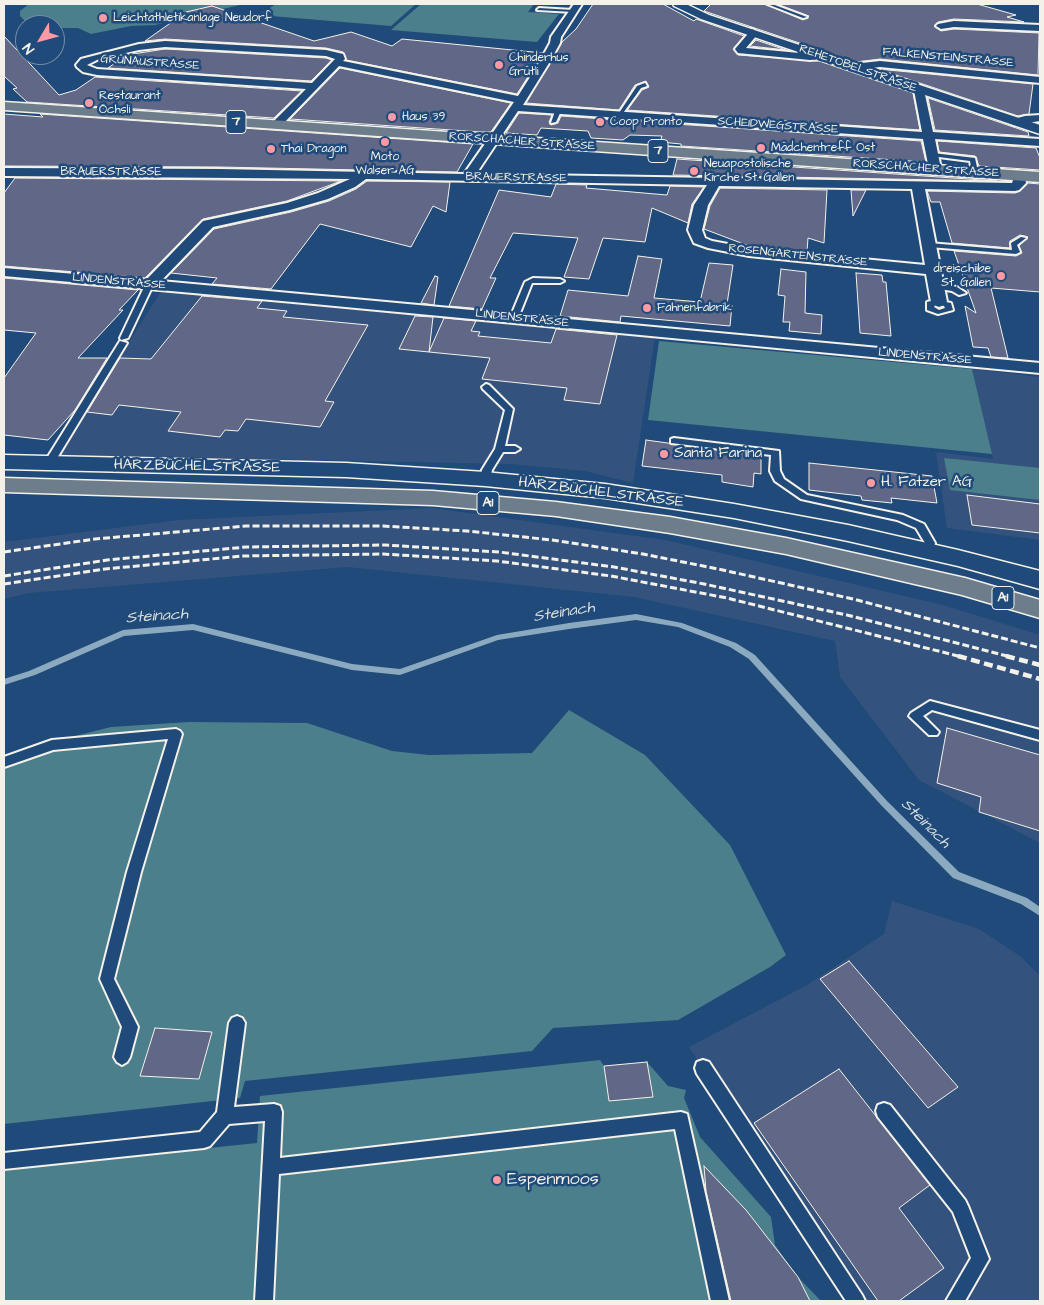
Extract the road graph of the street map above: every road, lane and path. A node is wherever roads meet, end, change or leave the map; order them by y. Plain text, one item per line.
1 (678, 4) edge
2 (769, 4) edge
3 (575, 7) edge
4 (539, 8) dead end
5 (805, 17) dead end
6 (941, 26) dead end
7 (1040, 28) edge
8 (751, 32) junction
9 (822, 56) junction
10 (338, 63) junction
11 (853, 67) junction
12 (1040, 80) edge
13 (645, 85) dead end
14 (314, 86) junction
15 (919, 90) junction
16 (518, 104) junction
17 (4, 106) edge
18 (558, 111) junction
19 (619, 115) junction
20 (1040, 118) edge
21 (553, 122) dead end
22 (1014, 122) junction
23 (276, 125) junction
24 (1040, 130) edge
25 (930, 136) junction
26 (494, 140) junction
27 (1040, 143) edge
28 (934, 162) junction
29 (4, 172) edge
30 (1020, 175) junction
31 (364, 176) junction
32 (468, 177) junction
33 (1040, 177) edge
34 (712, 181) junction
35 (918, 187) junction
36 (1022, 238) dead end
37 (929, 246) junction
38 (933, 270) junction
39 (4, 272) edge
40 (560, 281) dead end
41 (149, 285) junction
42 (936, 286) junction
43 (962, 293) dead end
44 (939, 302) dead end
45 (514, 318) junction
46 (1040, 368) edge
47 (486, 387) dead end
48 (674, 441) dead end
49 (500, 449) junction
50 (515, 449) dead end
51 (4, 462) edge
52 (50, 464) junction
53 (485, 478) junction
54 (4, 485) edge
55 (928, 551) junction
56 (1040, 580) edge
57 (1040, 609) edge
58 (933, 732) dead end
59 (1040, 735) edge
60 (4, 762) edge
61 (237, 1022) dead end
62 (122, 1057) dead end
63 (703, 1068) dead end
64 (884, 1111) dead end
65 (225, 1116) junction
66 (4, 1161) edge
67 (271, 1167) junction
68 (264, 1301) edge
69 (720, 1301) edge
70 (856, 1301) edge
71 (955, 1301) edge

1 - 8 street, REHETOBELSTRASSE
2 - 5 lane
3 - 4 lane
3 - 16 street
6 - 7 street
8 - 9 street, REHETOBELSTRASSE
8 - 9 street
9 - 11 street, REHETOBELSTRASSE
10 - 14 street
10 - 14 street, GRÜNAUSTRASSE
10 - 16 street, SCHEIDWEGSTRASSE
11 - 12 street, FALKENSTEINSTRASSE
11 - 15 street, REHETOBELSTRASSE
13 - 19 lane
14 - 23 street
15 - 22 street, REHETOBELSTRASSE
15 - 25 street
16 - 18 street, SCHEIDWEGSTRASSE
16 - 26 street
17 - 23 main road, RORSCHACHER STRASSE / 7
18 - 19 street, SCHEIDWEGSTRASSE
18 - 21 lane
19 - 25 street, SCHEIDWEGSTRASSE
20 - 22 street
22 - 24 street, REHETOBELSTRASSE
23 - 26 main road, RORSCHACHER STRASSE / 7
25 - 27 street, SCHEIDWEGSTRASSE
25 - 28 street
26 - 28 main road, RORSCHACHER STRASSE / 7
26 - 32 street
28 - 30 main road, RORSCHACHER STRASSE / 7
29 - 31 street, BRAUERSTRASSE
30 - 33 main road, RORSCHACHER STRASSE / 7
30 - 35 street, BRAUERSTRASSE
31 - 32 street, BRAUERSTRASSE
31 - 41 street
32 - 34 street, BRAUERSTRASSE
34 - 35 street, BRAUERSTRASSE
34 - 38 street, ROSENGARTENSTRASSE
35 - 37 street
36 - 37 lane
37 - 38 street
38 - 42 street
39 - 41 street, LINDENSTRASSE
40 - 45 lane
41 - 45 street, LINDENSTRASSE
41 - 52 lane
42 - 43 lane
42 - 44 street
45 - 46 street, LINDENSTRASSE
47 - 49 lane
48 - 55 lane
49 - 50 lane
49 - 53 lane
51 - 52 street, HARZBÜCHELSTRASSE
52 - 53 street, HARZBÜCHELSTRASSE
53 - 55 street, HARZBÜCHELSTRASSE
54 - 57 main road, A1
55 - 56 street, HARZBÜCHELSTRASSE
58 - 59 lane
60 - 62 lane
61 - 65 lane
63 - 70 lane
64 - 71 lane
65 - 66 lane
65 - 67 lane
67 - 68 lane
67 - 69 lane

